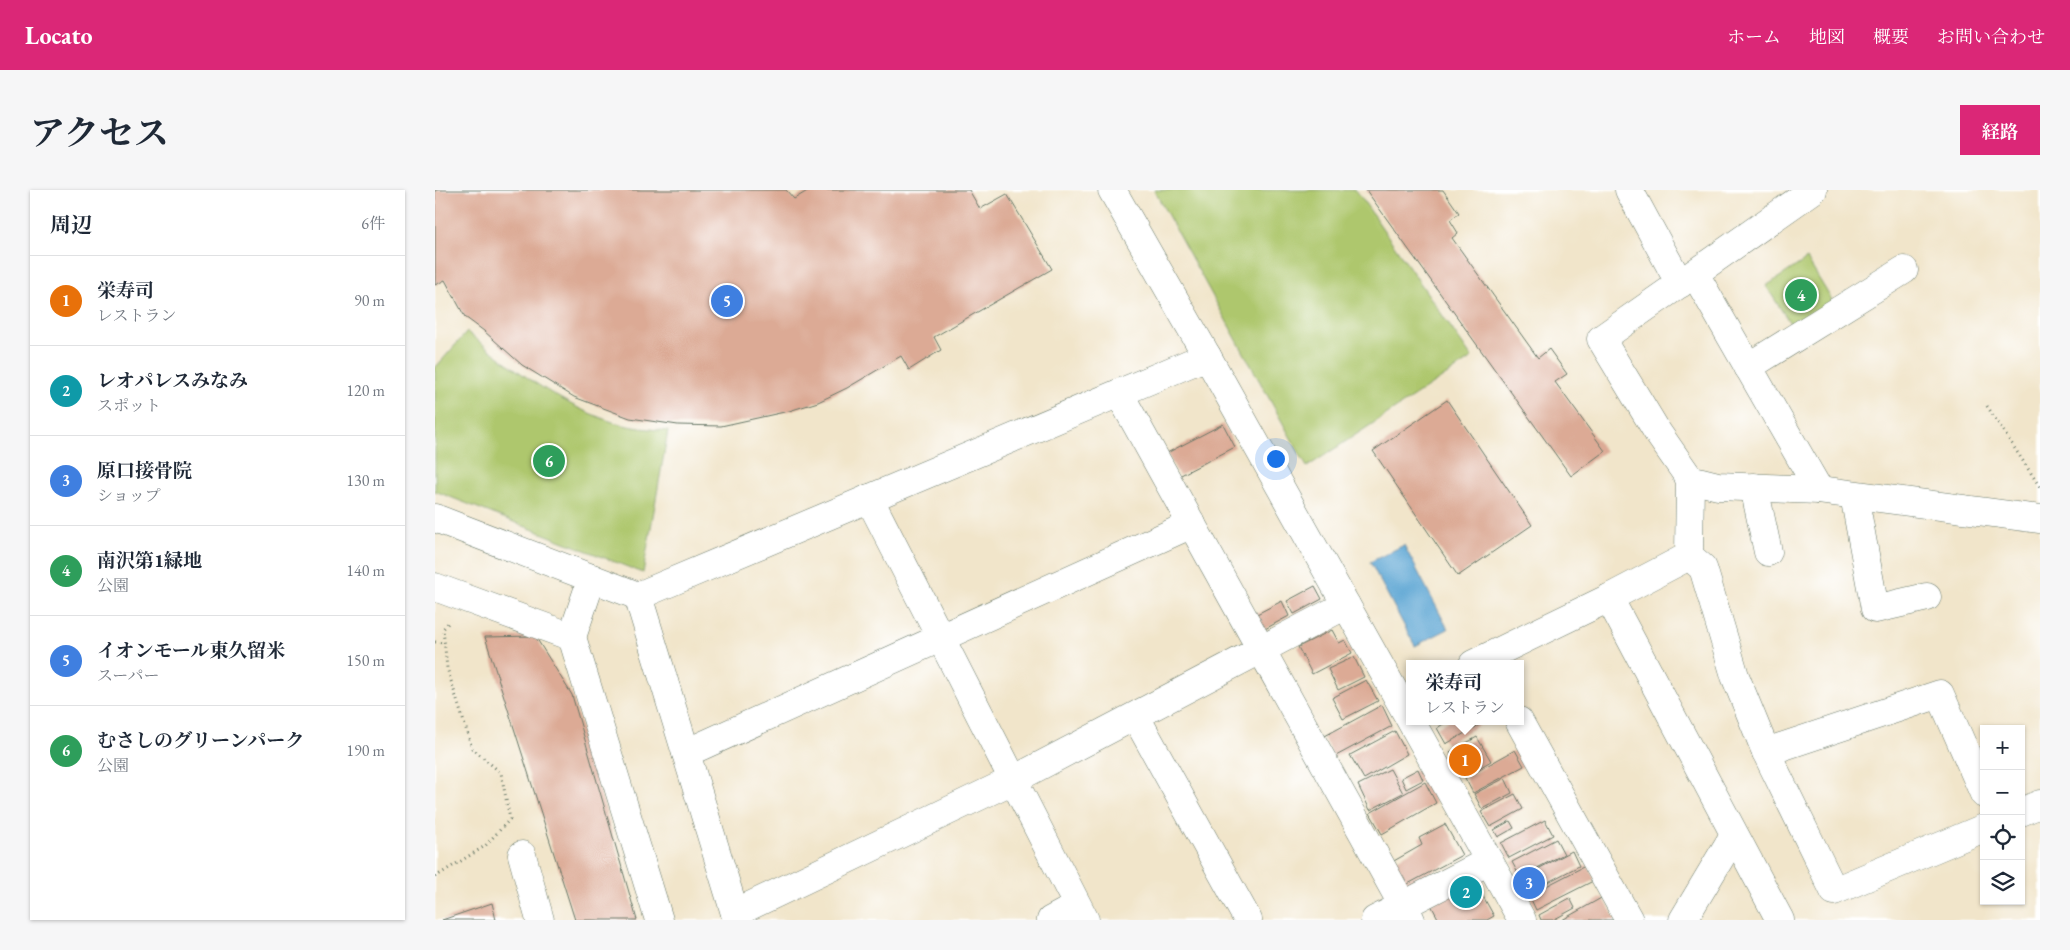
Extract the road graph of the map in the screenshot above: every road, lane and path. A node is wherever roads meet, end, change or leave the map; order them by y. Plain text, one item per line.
1 (1112, 190) edge
2 (1629, 190) edge
3 (1813, 190) edge
4 (1904, 270) dead end
5 (1687, 279) junction
6 (1207, 356) junction
7 (1748, 367) junction
8 (1119, 393) junction
9 (1987, 406) dead end
10 (1690, 479) junction
11 (1754, 487) junction
12 (2040, 487) edge
13 (1819, 490) junction
14 (1854, 495) junction
15 (869, 498) junction
16 (435, 518) edge
17 (2040, 519) edge
18 (1192, 524) junction
19 (1768, 552) dead end
20 (1689, 556) junction
21 (592, 578) junction
22 (435, 587) edge
23 (638, 596) junction
24 (1927, 597) dead end
25 (1609, 598) junction
26 (469, 600) junction
27 (1346, 605) junction
28 (572, 637) junction
29 (941, 638) junction
30 (435, 642) edge
31 (444, 643) junction
32 (1261, 649) junction
33 (1485, 660) edge
34 (1404, 698) edge
35 (1136, 717) junction
36 (1418, 725) edge
37 (1521, 725) edge
38 (1766, 752) junction
39 (686, 753) junction
40 (1013, 780) junction
41 (1980, 785) edge
42 (2040, 804) edge
43 (2025, 810) edge
44 (1980, 830) edge
45 (1734, 835) junction
46 (522, 855) dead end
47 (1489, 862) junction
48 (435, 877) edge
49 (1081, 913) edge
50 (1407, 913) edge
51 (736, 917) edge
52 (540, 920) edge
53 (659, 920) edge
54 (1051, 920) edge
55 (1248, 920) edge
56 (1375, 920) edge
57 (1522, 920) edge
58 (1629, 920) edge
59 (1683, 920) edge
60 (1780, 920) edge

1 - 6 street
2 - 5 street
3 - 5 street
4 - 7 street
5 - 7 street
5 - 10 street
6 - 8 street
6 - 27 street
7 - 13 street
8 - 15 street
8 - 18 street
9 - 12 path
10 - 11 street
10 - 20 street
11 - 13 street
11 - 19 street
13 - 14 street
14 - 17 street
14 - 24 street
15 - 23 street
15 - 29 street
16 - 21 street
18 - 29 street
18 - 32 street
20 - 25 street
20 - 38 street
21 - 23 street
21 - 28 street
22 - 26 street
23 - 39 street
25 - 33 street
25 - 45 street
26 - 28 street
26 - 31 path
27 - 32 street
27 - 34 street
28 - 53 street
29 - 39 street
29 - 40 street
30 - 31 path
31 - 48 path
32 - 35 street
32 - 50 street
35 - 40 street
35 - 55 street
36 - 47 street
37 - 58 street
38 - 41 street
38 - 44 street
39 - 51 street
40 - 49 street
40 - 51 street
42 - 43 street
45 - 59 street
45 - 60 street
46 - 52 street
47 - 50 street
47 - 57 street
49 - 54 street
50 - 56 street

